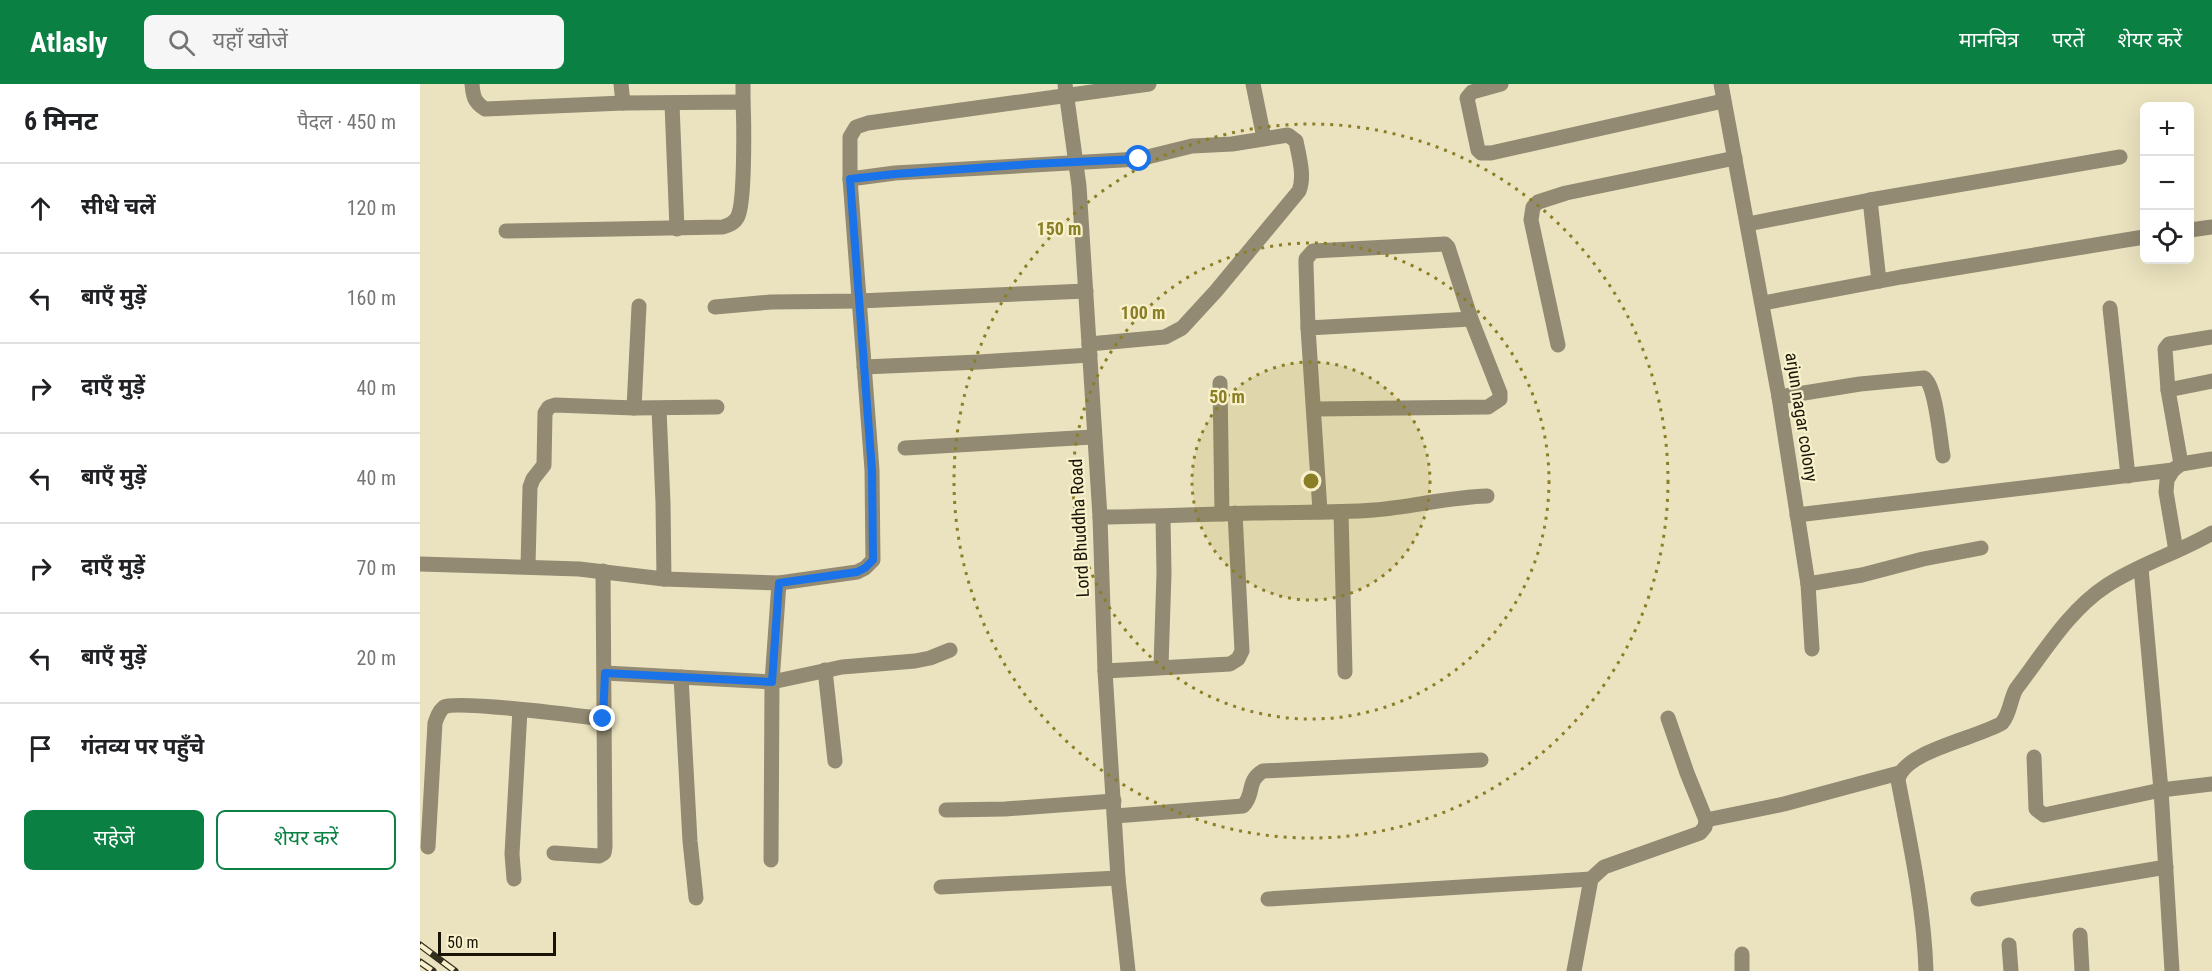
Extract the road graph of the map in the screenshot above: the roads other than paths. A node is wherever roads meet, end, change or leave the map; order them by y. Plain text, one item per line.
1 (472, 84) edge
2 (621, 84) edge
3 (743, 84) edge
4 (1149, 84) edge
5 (1253, 84) edge
6 (1501, 84) edge
7 (1721, 84) edge
8 (1066, 90) edge
9 (1723, 101) junction
10 (743, 102) junction
11 (623, 103) junction
12 (672, 104) junction
13 (1264, 138) junction
14 (2120, 157) dead end
15 (1735, 158) junction
16 (1076, 162) junction
17 (850, 179) junction
18 (1870, 200) junction
19 (1748, 224) junction
20 (2212, 227) edge
21 (677, 229) junction
22 (2194, 229) edge
23 (506, 231) dead end
24 (2140, 238) edge
25 (1879, 281) junction
26 (1086, 291) junction
27 (859, 301) junction
28 (1762, 303) junction
29 (639, 306) dead end
30 (715, 307) dead end
31 (2110, 308) dead end
32 (1472, 319) junction
33 (1308, 328) junction
34 (2212, 337) edge
35 (1558, 345) dead end
36 (1089, 350) junction
37 (864, 367) junction
38 (2212, 381) edge
39 (1220, 383) dead end
40 (2168, 390) junction
41 (1779, 397) junction
42 (717, 407) dead end
43 (634, 408) junction
44 (659, 409) junction
45 (1315, 409) junction
46 (1094, 437) junction
47 (905, 448) dead end
48 (1943, 456) dead end
49 (2212, 459) edge
50 (2177, 467) junction
51 (2128, 476) junction
52 (1487, 496) dead end
53 (1320, 511) junction
54 (1341, 512) junction
55 (1229, 514) junction
56 (1797, 515) junction
57 (1100, 517) junction
58 (1163, 517) junction
59 (2212, 533) edge
60 (1981, 548) dead end
61 (2176, 551) junction
62 (420, 564) edge
63 (528, 566) junction
64 (2141, 568) junction
65 (603, 571) junction
66 (664, 579) junction
67 (779, 583) junction
68 (1808, 584) junction
69 (1812, 649) dead end
70 (950, 650) dead end
71 (1161, 666) junction
72 (825, 670) junction
73 (1105, 671) junction
74 (1345, 672) dead end
75 (605, 673) junction
76 (681, 677) junction
77 (772, 682) junction
78 (520, 710) junction
79 (1668, 718) dead end
80 (603, 719) junction
81 (2034, 757) dead end
82 (1481, 760) dead end
83 (834, 761) dead end
84 (1899, 773) junction
85 (2212, 784) edge
86 (2161, 790) junction
87 (1115, 808) junction
88 (946, 810) dead end
89 (1706, 820) junction
90 (428, 847) dead end
91 (554, 853) dead end
92 (771, 860) dead end
93 (2166, 867) junction
94 (1118, 878) junction
95 (514, 879) dead end
96 (1591, 879) junction
97 (941, 887) dead end
98 (696, 898) dead end
99 (1268, 899) dead end
100 (1978, 899) dead end
101 (2080, 935) dead end
102 (2009, 945) dead end
103 (1742, 954) dead end
104 (1128, 971) edge
105 (1574, 971) edge
106 (1742, 971) edge
107 (1926, 971) edge
108 (2011, 971) edge
109 (2082, 971) edge
110 (2172, 971) edge

1 - 11 street
2 - 11 street
3 - 10 street
4 - 8 street
5 - 13 street
6 - 9 street
7 - 9 street, arjun nagar colony
8 - 16 street, Lord Bhuddha Road
8 - 17 street
9 - 15 street, arjun nagar colony
10 - 12 street
10 - 21 street
11 - 12 street
12 - 21 street
13 - 16 street
13 - 36 street
14 - 18 street
15 - 19 street, arjun nagar colony
15 - 35 street
16 - 17 street
16 - 26 street, Lord Bhuddha Road
17 - 27 street
18 - 19 street
18 - 25 street
19 - 28 street, arjun nagar colony
20 - 22 street
21 - 23 street
24 - 25 street
25 - 28 street
26 - 27 street
26 - 36 street, Lord Bhuddha Road
27 - 30 street
27 - 37 street
28 - 41 street, arjun nagar colony
29 - 43 street
31 - 51 street
32 - 33 street
32 - 33 street
32 - 45 street
33 - 45 street
34 - 40 street
36 - 37 street
36 - 46 street, Lord Bhuddha Road
37 - 67 street
38 - 40 street
39 - 55 street
40 - 50 street
41 - 48 street
41 - 56 street, arjun nagar colony
42 - 44 street
43 - 44 street
43 - 63 street
44 - 66 street
45 - 53 street
46 - 47 street
46 - 57 street, Lord Bhuddha Road
49 - 50 street
50 - 51 street
50 - 61 street
51 - 56 street
52 - 54 street
53 - 54 street
53 - 55 street
54 - 74 street
55 - 58 street
55 - 71 street
56 - 68 street, arjun nagar colony
57 - 58 street
57 - 73 street, Lord Bhuddha Road
58 - 71 street
59 - 61 street
60 - 68 street
61 - 64 street
62 - 63 street
63 - 65 street
64 - 84 street
64 - 86 street
65 - 66 street
65 - 75 street
66 - 67 street
67 - 77 street
68 - 69 street, arjun nagar colony
70 - 72 street
71 - 73 street
72 - 77 street
72 - 83 street
73 - 87 street, Lord Bhuddha Road
75 - 76 street
75 - 80 street
76 - 77 street
76 - 98 street
77 - 92 street
78 - 80 street
78 - 90 street
78 - 95 street
79 - 89 street
80 - 91 street
81 - 86 street
82 - 87 street
84 - 89 street
84 - 107 street
85 - 86 street
86 - 93 street
87 - 88 street
87 - 94 street, Lord Bhuddha Road
89 - 96 street
93 - 100 street
93 - 110 street
94 - 97 street
94 - 104 street, Lord Bhuddha Road
96 - 99 street
96 - 105 street
101 - 109 street
102 - 108 street
103 - 106 street

